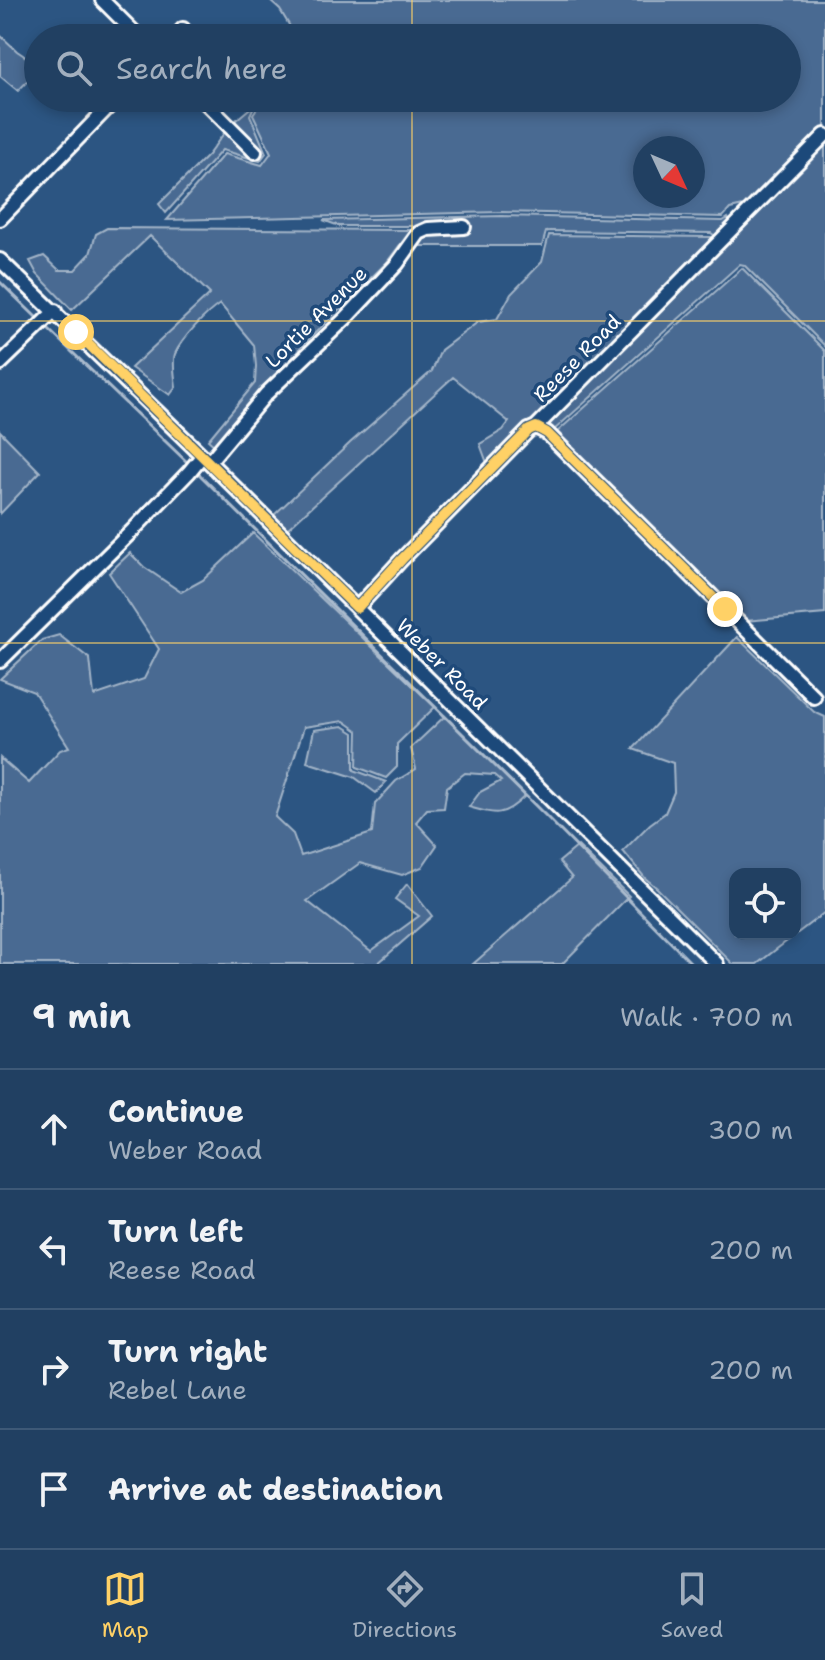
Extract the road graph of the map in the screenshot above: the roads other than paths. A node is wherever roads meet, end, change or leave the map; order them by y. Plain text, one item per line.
1 (102, 0) edge
2 (126, 24) edge
3 (103, 112) edge
4 (215, 112) edge
5 (825, 135) edge
6 (255, 152) dead end
7 (0, 219) edge
8 (464, 227) dead end
9 (0, 260) edge
10 (55, 311) junction
11 (0, 364) edge
12 (536, 427) junction
13 (205, 459) junction
14 (357, 608) junction
15 (0, 661) edge
16 (814, 697) dead end
17 (717, 964) edge

1 - 2 street
3 - 7 street
4 - 6 street
5 - 12 street, Reese Road
8 - 13 street, Lortie Avenue
9 - 10 street, Weber Road
10 - 11 street
10 - 13 street, Weber Road
12 - 14 street, Reese Road
12 - 16 street
13 - 14 street, Weber Road
13 - 15 street, Lortie Avenue
14 - 17 street, Weber Road

